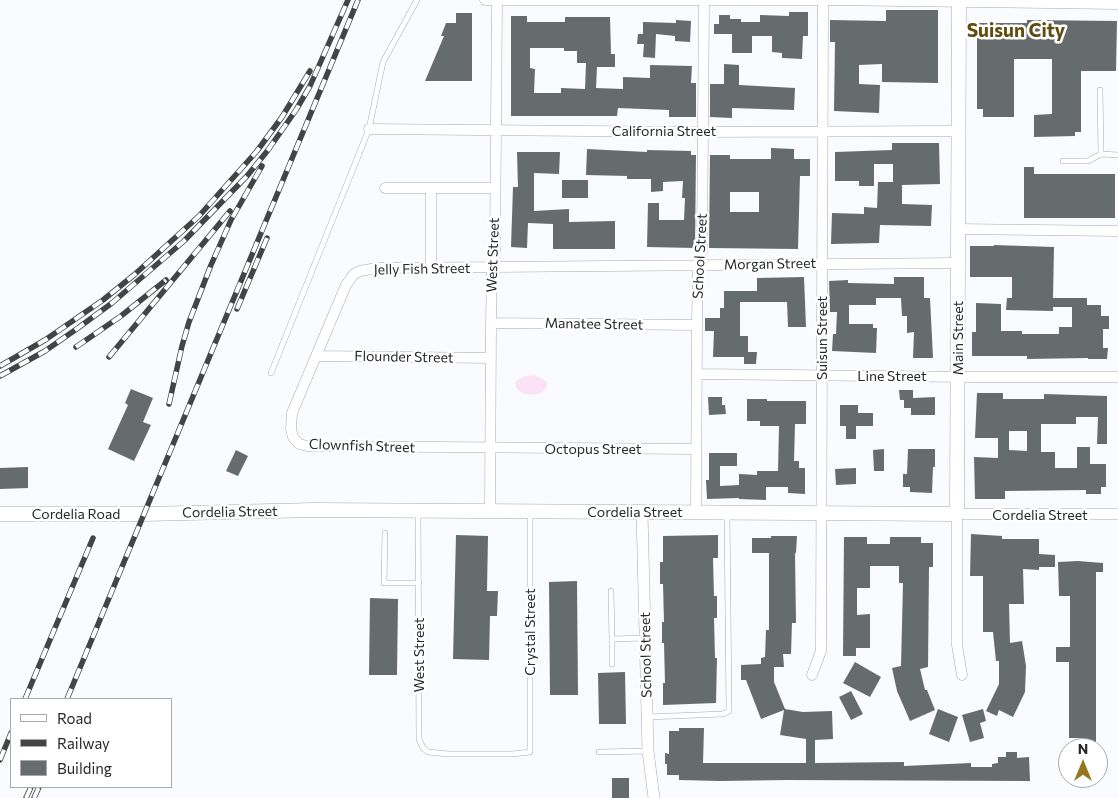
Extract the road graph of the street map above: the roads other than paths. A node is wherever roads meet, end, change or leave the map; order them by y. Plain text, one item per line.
1 (417, 0) edge
2 (486, 0) edge
3 (497, 0) edge
4 (704, 0) edge
5 (823, 0) edge
6 (959, 1) edge
7 (1118, 4) edge
8 (1100, 90) dead end
9 (369, 129) junction
10 (495, 131) junction
11 (958, 131) junction
12 (702, 132) junction
13 (822, 132) junction
14 (1100, 154) junction
15 (1118, 155) edge
16 (1063, 161) dead end
17 (385, 188) dead end
18 (431, 188) junction
19 (496, 188) junction
20 (958, 229) junction
21 (1118, 232) edge
22 (822, 263) junction
23 (958, 263) junction
24 (698, 264) junction
25 (492, 267) junction
26 (431, 268) junction
27 (491, 323) junction
28 (697, 325) junction
29 (316, 356) junction
30 (491, 358) junction
31 (271, 372) dead end
32 (697, 374) junction
33 (821, 376) junction
34 (958, 377) junction
35 (1118, 377) edge
36 (490, 448) junction
37 (696, 449) junction
38 (490, 510) junction
39 (418, 511) junction
40 (530, 512) junction
41 (642, 512) junction
42 (696, 513) junction
43 (727, 513) junction
44 (821, 513) junction
45 (0, 514) edge
46 (152, 514) joint
47 (957, 514) junction
48 (1118, 514) edge
49 (385, 533) dead end
50 (418, 583) junction
51 (611, 591) dead end
52 (645, 638) junction
53 (612, 639) junction
54 (612, 664) dead end
55 (812, 675) dead end
56 (962, 675) dead end
57 (647, 717) junction
58 (419, 739) joint
59 (648, 751) junction
60 (599, 752) dead end
61 (654, 798) edge

1 - 9 lane
2 - 3 street
3 - 4 street
3 - 10 street, West Street
4 - 5 street
4 - 12 street, School Street
5 - 6 street
5 - 13 street, Suisun Street
6 - 7 street
6 - 11 main road, Main Street
8 - 14 lane
9 - 10 street, California Street
9 - 31 lane
10 - 12 street, California Street
10 - 19 street, West Street
11 - 13 street, California Street
11 - 20 main road, Main Street
12 - 13 street, California Street
12 - 24 street, School Street
13 - 22 street, Suisun Street
14 - 15 lane
14 - 16 lane
17 - 18 street
18 - 19 street
18 - 26 street
19 - 25 street, West Street
20 - 21 street
20 - 23 main road, Main Street
22 - 23 street, Morgan Street
22 - 24 street, Morgan Street
22 - 33 street, Suisun Street
23 - 34 main road, Main Street
24 - 25 street, Morgan Street
24 - 28 street, School Street
25 - 26 street, Jelly Fish Street
25 - 27 street, West Street
26 - 29 street, Jelly Fish Street
27 - 28 street, Manatee Street
27 - 30 street, West Street
28 - 32 street, School Street
29 - 30 street, Flounder Street
29 - 36 street, Clownfish Street
30 - 36 street, West Street
32 - 33 street, Line Street
32 - 37 street, School Street
33 - 34 street, Line Street
33 - 44 street, Suisun Street
34 - 35 street, Line Street
34 - 47 main road, Main Street
36 - 37 street, Octopus Street
36 - 38 street, West Street
37 - 42 street, School Street
38 - 39 main road, Cordelia Street
38 - 40 main road, Cordelia Street
39 - 46 main road, Cordelia Street
39 - 50 lane, West Street
40 - 41 main road, Cordelia Street
40 - 58 lane, Crystal Street
41 - 42 main road, Cordelia Street
41 - 52 street, School Street
42 - 43 main road, Cordelia Street
43 - 44 main road, Cordelia Street
43 - 57 lane
44 - 47 main road, Cordelia Street
44 - 55 street, Suisun Street
45 - 46 main road, Cordelia Road
47 - 48 street, Cordelia Street
47 - 56 street, Main Street
49 - 50 lane
50 - 58 lane, West Street
51 - 53 lane
52 - 53 lane
52 - 57 street, School Street
53 - 54 lane
57 - 59 street, School Street
59 - 60 lane
59 - 61 street, School Street

